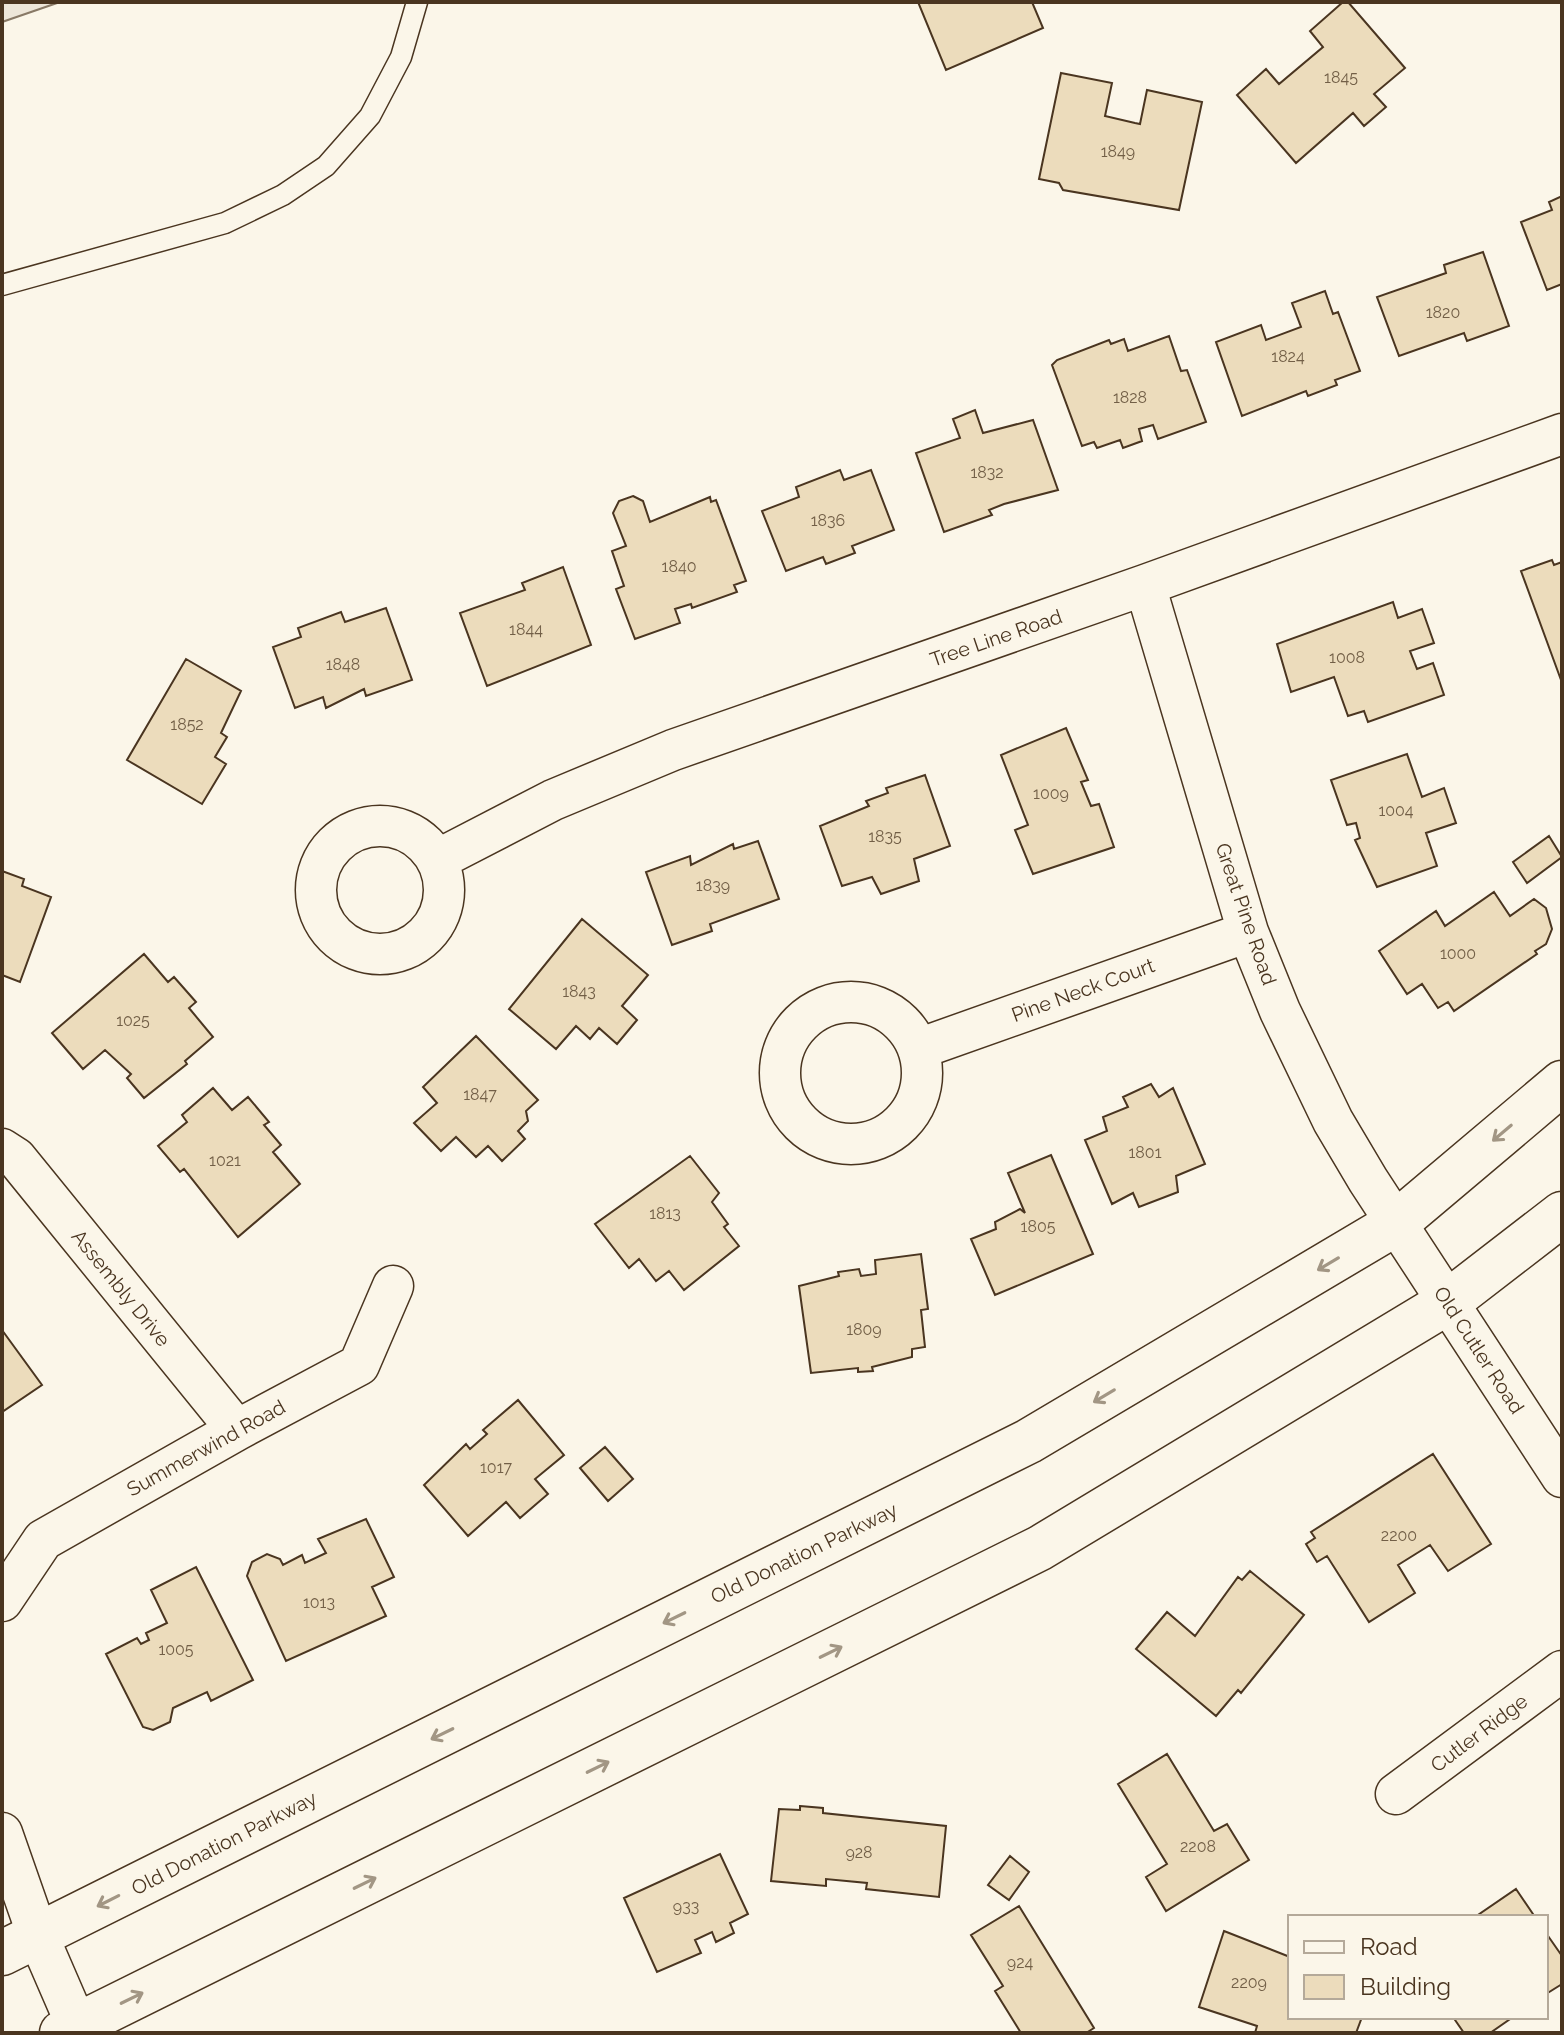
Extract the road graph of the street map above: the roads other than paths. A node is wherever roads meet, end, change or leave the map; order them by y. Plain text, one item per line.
1 (417, 2) edge
2 (2, 285) edge
3 (1562, 434) edge
4 (1145, 585) junction
5 (437, 860) dead end
6 (1248, 932) junction
7 (918, 1049) dead end
8 (1562, 1083) edge
9 (2, 1149) edge
10 (1562, 1214) edge
11 (1395, 1224) junction
12 (393, 1286) dead end
13 (1448, 1302) junction
14 (237, 1430) junction
15 (1562, 1477) edge
16 (2, 1601) edge
17 (1562, 1671) edge
18 (1396, 1794) dead end
19 (2, 1833) edge
20 (20, 1944) edge
21 (72, 2031) edge

1 - 2 lane
3 - 4 street, Tree Line Road
4 - 5 street, Tree Line Road
4 - 6 street, Great Pine Road
6 - 7 street, Pine Neck Court
6 - 11 street, Great Pine Road
8 -> 11 street, Old Donation Parkway
9 - 14 street, Assembly Drive
10 - 13 street
11 - 13 street, Old Cutler Road
11 -> 20 street, Old Donation Parkway
12 - 14 street, Summerwind Road
13 - 15 street, Old Cutler Road
21 -> 13 street
14 - 16 street, Summerwind Road
17 - 18 street, Cutler Ridge
19 - 20 street
20 - 21 street

